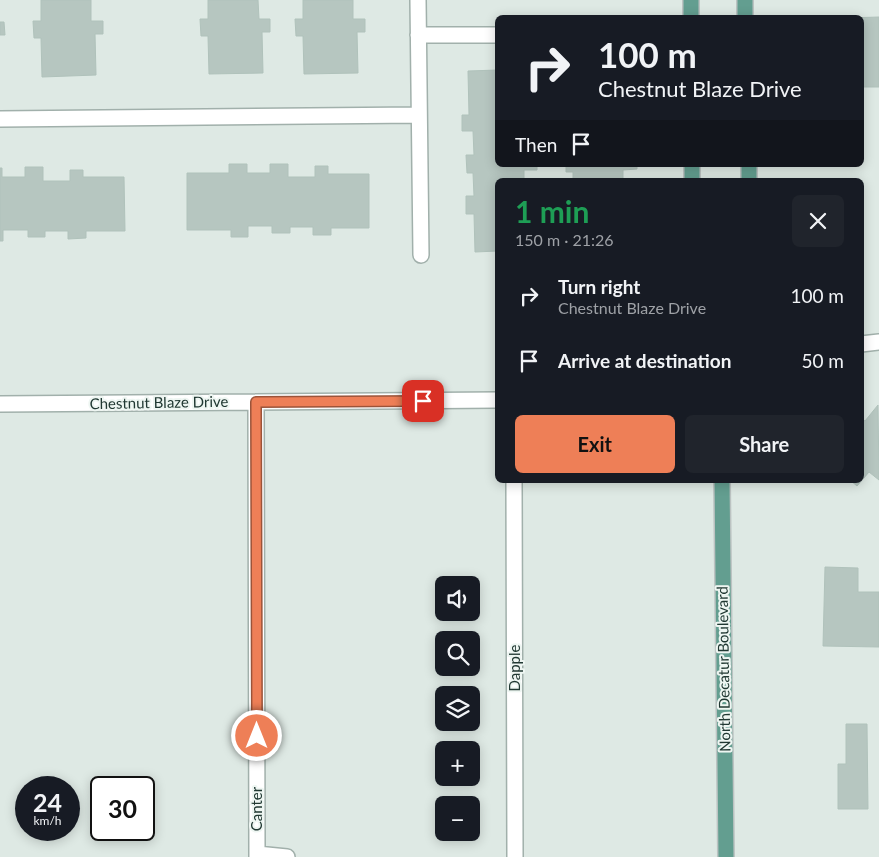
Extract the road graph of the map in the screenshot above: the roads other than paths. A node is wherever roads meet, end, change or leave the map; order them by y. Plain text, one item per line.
1 (418, 0) edge
2 (691, 0) edge
3 (745, 0) edge
4 (691, 15) edge
5 (745, 15) edge
6 (418, 35) junction
7 (495, 35) edge
8 (419, 115) junction
9 (0, 119) edge
10 (421, 255) dead end
11 (879, 342) edge
12 (864, 344) edge
13 (495, 400) edge
14 (256, 402) junction
15 (0, 404) edge
16 (514, 483) edge
17 (722, 483) edge
18 (257, 856) edge
19 (287, 857) edge
20 (516, 857) edge
21 (726, 857) edge

1 - 6 street
2 - 4 main road
3 - 5 main road
6 - 7 street
6 - 8 street
8 - 9 street
8 - 10 street
11 - 12 street
13 - 14 street, Chestnut Blaze Drive
14 - 15 street, Chestnut Blaze Drive
14 - 18 street, Canter
16 - 20 street, Dapple
17 - 21 main road, North Decatur Boulevard
18 - 19 street

